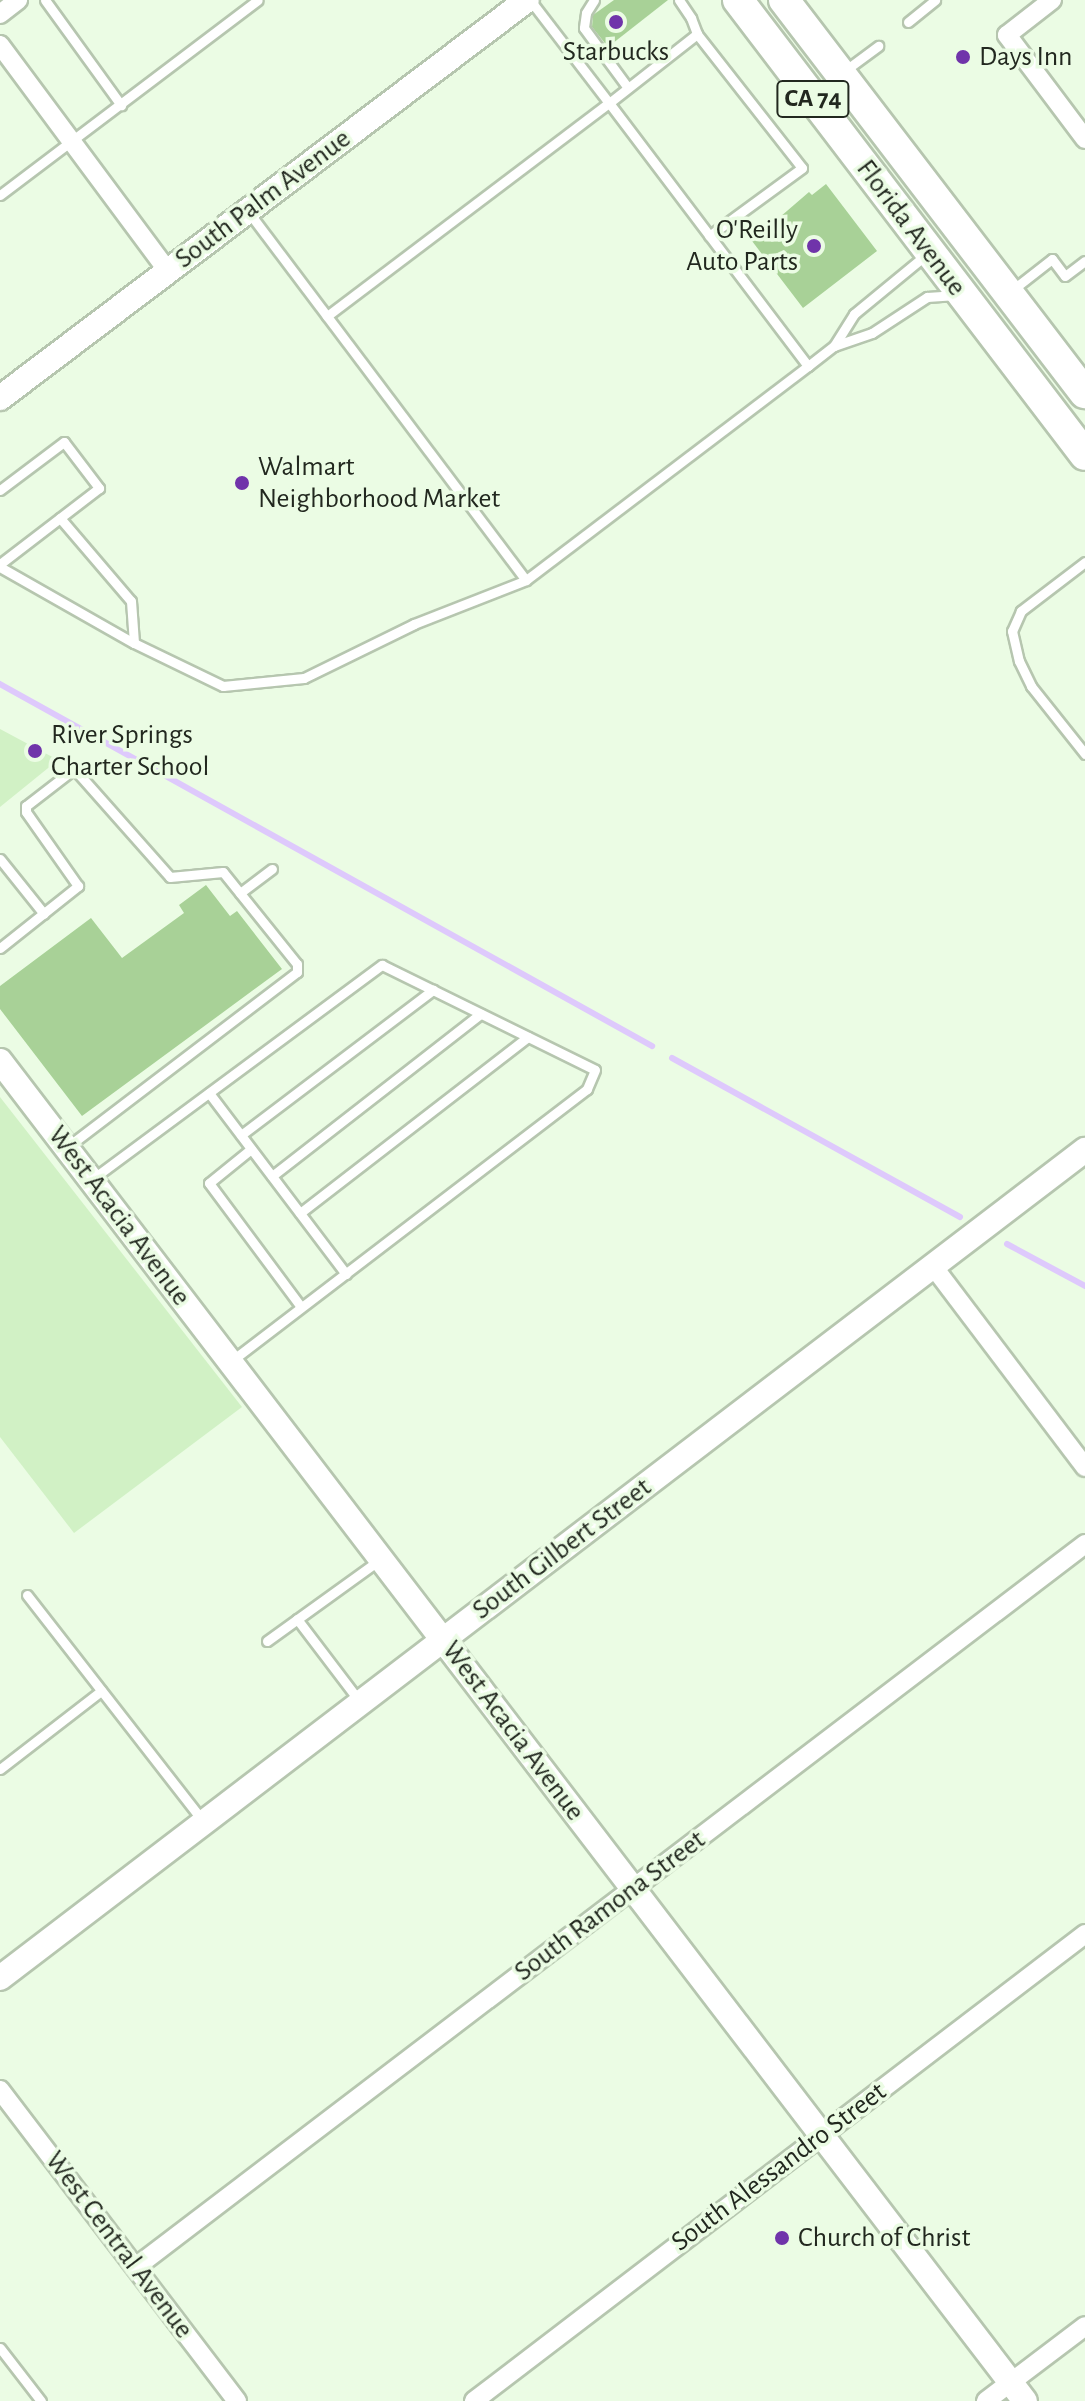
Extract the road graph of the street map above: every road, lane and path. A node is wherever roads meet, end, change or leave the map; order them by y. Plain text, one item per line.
1 (18, 0) edge
2 (45, 0) edge
3 (258, 0) edge
4 (528, 0) edge
5 (594, 0) edge
6 (679, 0) edge
7 (738, 0) edge
8 (784, 0) edge
9 (935, 0) edge
10 (1052, 0) edge
11 (0, 14) edge
12 (908, 22) dead end
13 (697, 34) junction
14 (0, 45) edge
15 (878, 46) dead end
16 (841, 74) junction
17 (628, 88) junction
18 (609, 103) junction
19 (121, 105) junction
20 (1085, 139) edge
21 (72, 141) junction
22 (0, 195) edge
23 (248, 211) junction
24 (709, 236) junction
25 (929, 252) junction
26 (1085, 261) edge
27 (168, 271) junction
28 (1008, 293) junction
29 (961, 294) junction
30 (327, 316) junction
31 (834, 346) junction
32 (808, 366) junction
33 (1083, 387) edge
34 (0, 398) edge
35 (1049, 409) junction
36 (1085, 455) edge
37 (0, 490) edge
38 (60, 518) junction
39 (1085, 562) edge
40 (0, 565) edge
41 (526, 580) junction
42 (134, 643) junction
43 (1085, 754) edge
44 (0, 859) edge
45 (272, 869) dead end
46 (240, 893) junction
47 (44, 914) junction
48 (0, 948) edge
49 (433, 990) junction
50 (480, 1014) junction
51 (528, 1037) junction
52 (0, 1061) edge
53 (209, 1093) junction
54 (241, 1135) junction
55 (66, 1147) junction
56 (251, 1149) junction
57 (1085, 1150) edge
58 (272, 1176) junction
59 (91, 1180) junction
60 (300, 1213) junction
61 (933, 1266) junction
62 (346, 1274) junction
63 (301, 1307) junction
64 (230, 1362) junction
65 (1085, 1467) edge
66 (1085, 1544) edge
67 (381, 1559) junction
68 (27, 1595) dead end
69 (297, 1619) junction
70 (443, 1640) junction
71 (267, 1641) dead end
72 (101, 1691) junction
73 (361, 1703) junction
74 (0, 1769) edge
75 (204, 1823) junction
76 (633, 1888) junction
77 (1085, 1934) edge
78 (0, 1978) edge
79 (0, 2090) edge
80 (821, 2135) junction
81 (136, 2267) junction
82 (1085, 2326) edge
83 (0, 2348) edge
84 (1018, 2392) edge
85 (41, 2401) edge
86 (237, 2401) edge
87 (474, 2401) edge
88 (986, 2401) edge

1 - 11 street
2 - 19 lane
3 - 19 lane
4 - 18 lane
4 - 23 street, South Palm Avenue
5 - 17 lane
6 - 13 lane
7 - 25 main road, Florida Avenue / CA 74
8 - 16 main road
9 - 12 lane
10 - 20 street
13 - 17 lane
13 - 24 lane
14 - 21 street
15 - 16 lane
16 - 28 main road, Florida Avenue
17 - 18 lane
18 - 24 lane
18 - 30 lane
19 - 21 lane
21 - 22 lane
21 - 27 street
23 - 27 street, South Palm Avenue
23 - 30 lane
24 - 32 lane
25 - 29 main road, Florida Avenue / CA 74
25 - 31 lane
26 - 28 lane
27 - 34 street, South Palm Avenue
28 - 33 main road, Florida Avenue
29 - 31 lane
29 - 35 main road, Florida Avenue / CA 74
30 - 41 lane
31 - 32 lane
32 - 41 lane
33 - 35 street
35 - 36 main road, Florida Avenue / CA 74
37 - 38 lane
38 - 40 lane
38 - 42 lane
39 - 43 lane
40 - 42 lane
41 - 42 lane
44 - 47 lane
45 - 46 lane
46 - 47 lane
46 - 55 lane
47 - 48 lane
49 - 50 lane
49 - 53 lane
49 - 54 lane
50 - 51 lane
50 - 58 lane
51 - 60 lane
51 - 62 lane
52 - 55 street, West Acacia Avenue
53 - 54 lane
53 - 59 lane
54 - 56 lane
55 - 59 street, West Acacia Avenue
56 - 58 lane
56 - 63 lane
57 - 61 street, South Gilbert Street
58 - 60 lane
59 - 64 street, West Acacia Avenue
60 - 62 lane
61 - 65 street
61 - 70 street, South Gilbert Street
62 - 63 lane
63 - 64 lane
64 - 67 street, West Acacia Avenue
66 - 76 street, South Ramona Street
67 - 69 lane
67 - 70 street, West Acacia Avenue
68 - 72 lane
69 - 71 lane
69 - 73 lane
70 - 73 street, South Gilbert Street
70 - 76 street, West Acacia Avenue
72 - 74 lane
72 - 75 lane
73 - 75 street, South Gilbert Street
75 - 78 street, South Gilbert Street
76 - 80 street, West Acacia Avenue
76 - 81 street, South Ramona Street
77 - 80 street, South Alessandro Street
79 - 81 street, West Central Avenue
80 - 84 street, West Acacia Avenue
80 - 87 street, South Alessandro Street
81 - 86 street, West Central Avenue
82 - 84 street
83 - 85 lane
84 - 88 street

